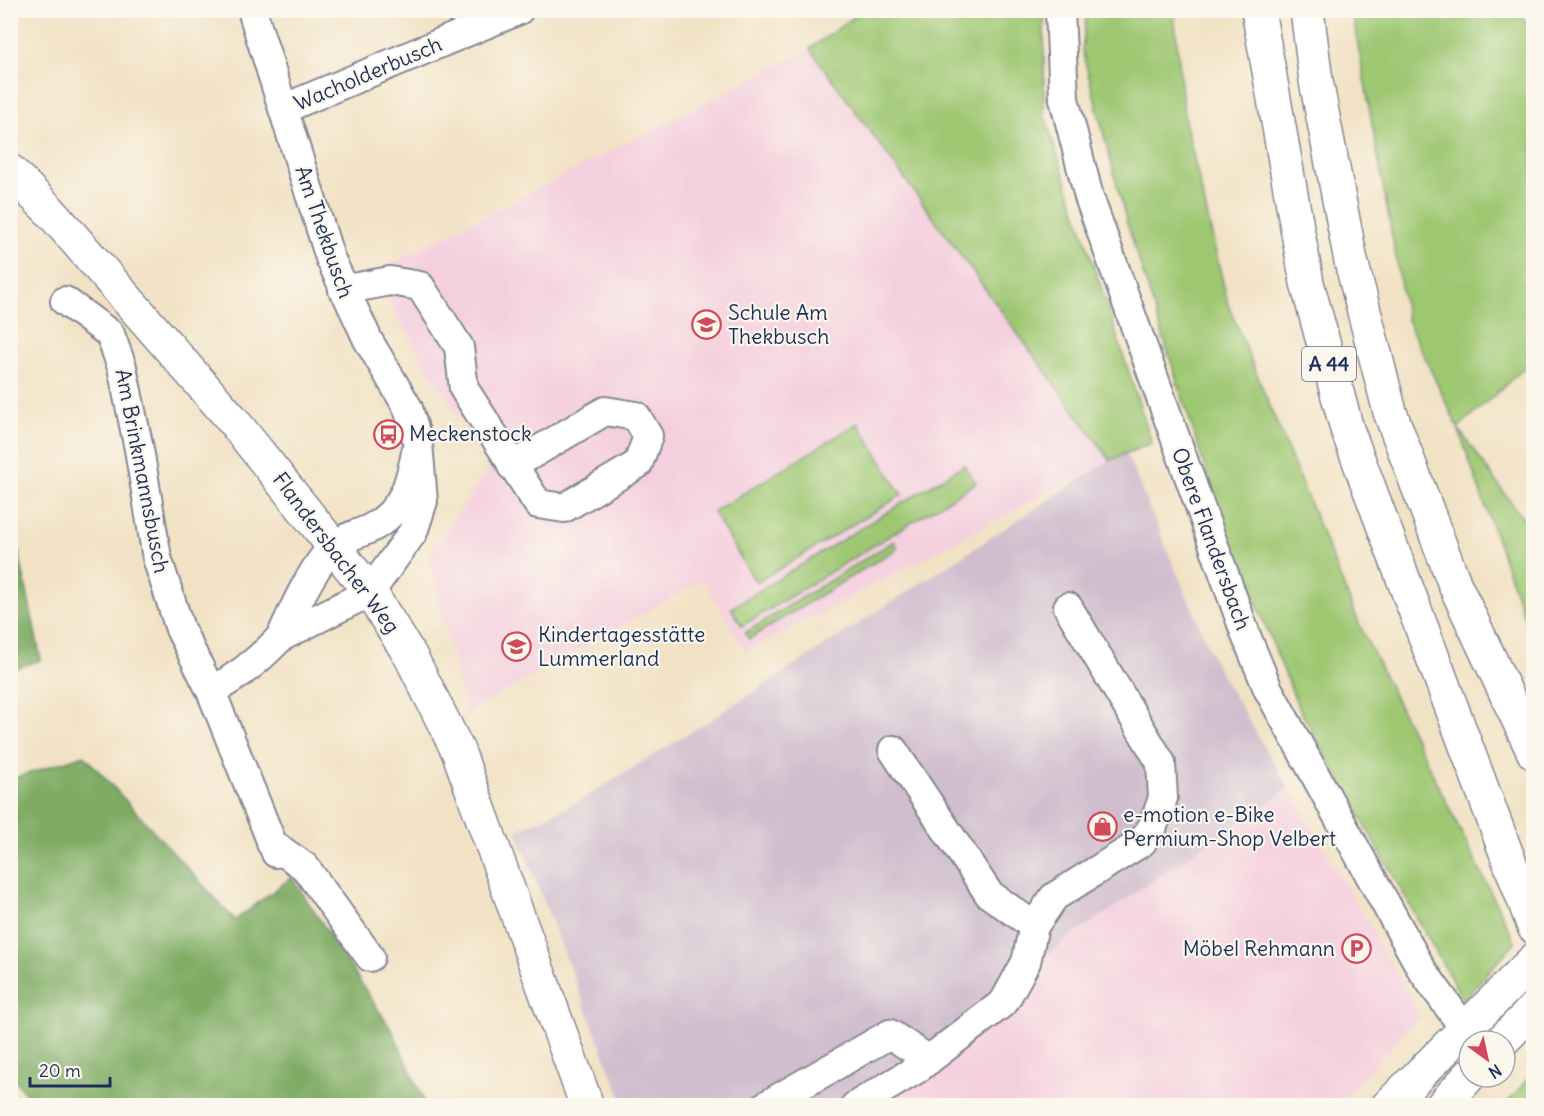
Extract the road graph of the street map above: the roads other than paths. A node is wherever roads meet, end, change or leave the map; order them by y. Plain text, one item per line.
1 (252, 10) edge
2 (519, 10) edge
3 (1060, 10) edge
4 (1258, 10) edge
5 (1307, 10) edge
6 (283, 109) junction
7 (10, 171) edge
8 (344, 290) junction
9 (65, 301) dead end
10 (418, 443) junction
11 (512, 466) dead end
12 (335, 545) junction
13 (370, 592) junction
14 (1068, 607) dead end
15 (281, 637) junction
16 (211, 691) junction
17 (1451, 702) junction
18 (893, 750) dead end
19 (1533, 753) edge
20 (1533, 865) edge
21 (1034, 926) junction
22 (1533, 927) edge
23 (370, 957) dead end
24 (1533, 960) edge
25 (1529, 1013) edge
26 (1464, 1028) junction
27 (1514, 1029) edge
28 (929, 1060) junction
29 (1457, 1089) edge
30 (587, 1106) edge
31 (765, 1106) edge
32 (855, 1106) edge
33 (1388, 1106) edge
34 (1442, 1106) edge

1 - 6 street, Am Thekbusch
2 - 6 street, Wacholderbusch
3 - 26 street, Obere Flandersbach
4 - 17 main road, A 44
5 - 19 main road, A 44
6 - 8 street, Am Thekbusch
7 - 12 main road, Flandersbacher Weg
8 - 10 street, Am Thekbusch
8 - 11 street
9 - 16 street, Am Brinkmannsbusch
10 - 12 street, Am Thekbusch
10 - 13 street, Am Thekbusch
12 - 13 main road, Flandersbacher Weg
12 - 15 street
13 - 15 street
13 - 30 main road, Flandersbacher Weg
14 - 21 street
15 - 16 street
16 - 23 street, Am Brinkmannsbusch
17 - 20 main road, A 44
17 - 22 main road
18 - 21 street
21 - 28 street
24 - 26 main road
25 - 27 main road
26 - 33 main road
28 - 31 street
28 - 32 street
29 - 34 main road

